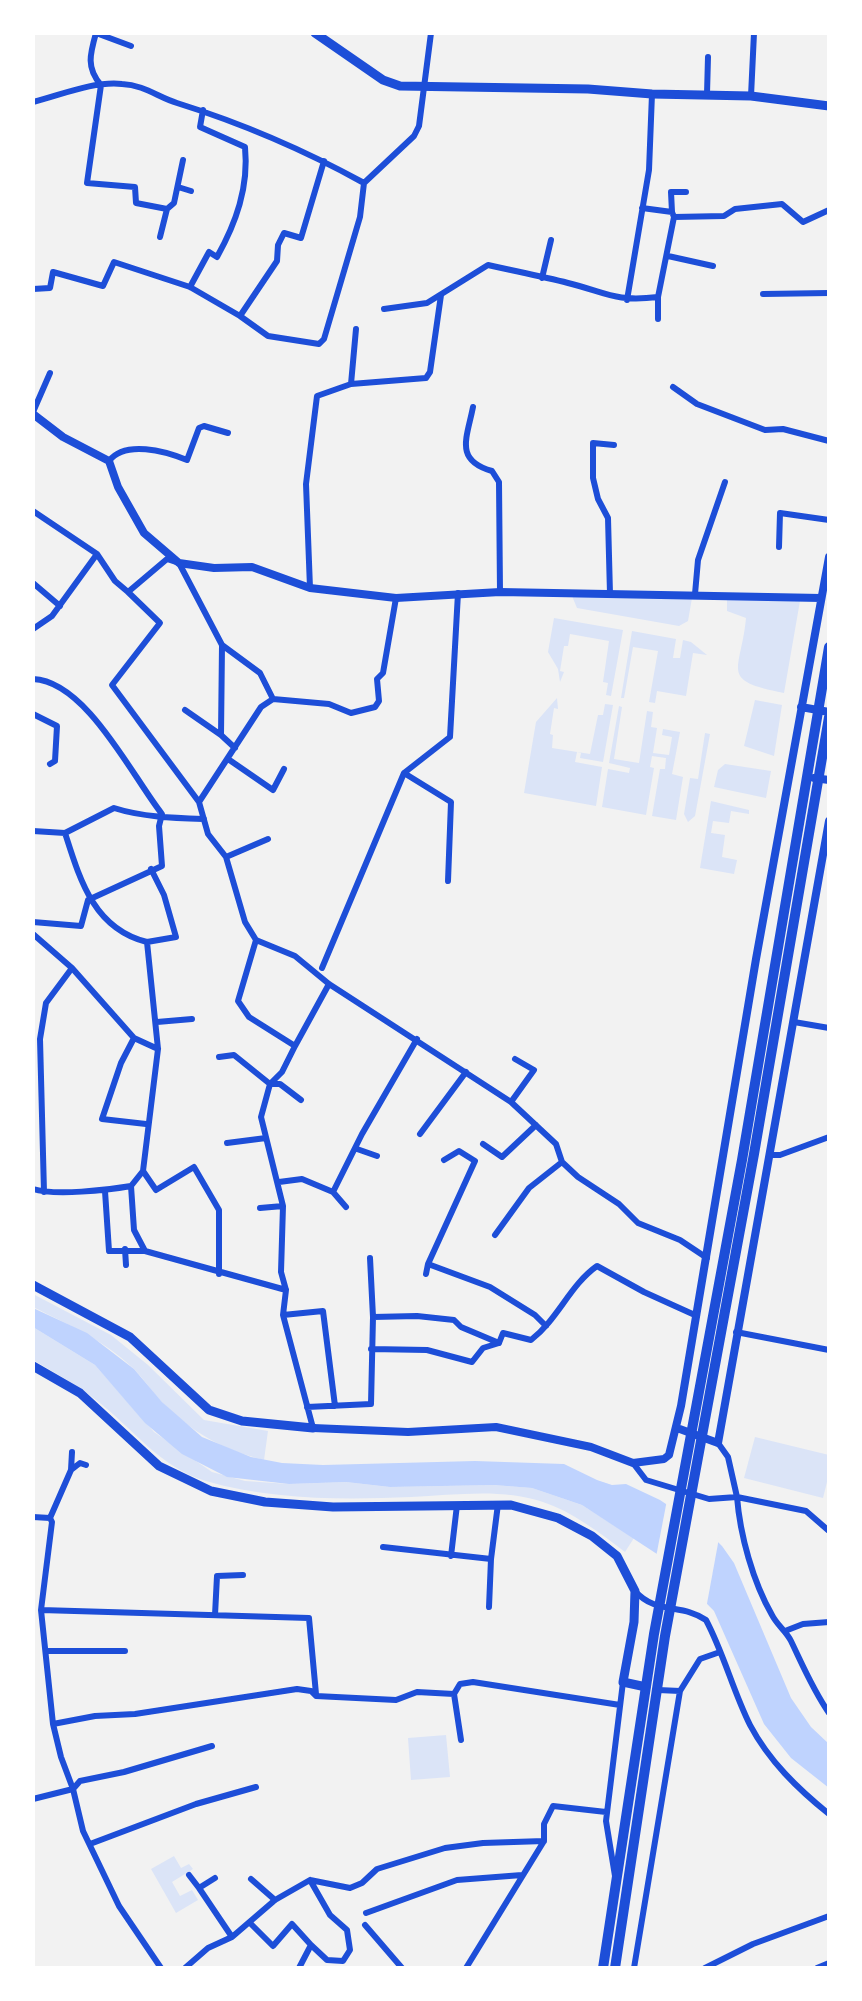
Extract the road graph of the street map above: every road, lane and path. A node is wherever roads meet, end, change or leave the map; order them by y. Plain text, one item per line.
1 (96, 33) edge
2 (315, 33) edge
3 (431, 33) edge
4 (754, 33) edge
5 (131, 46) dead end
6 (708, 57) dead end
7 (101, 85) junction
8 (426, 89) junction
9 (652, 94) junction
10 (707, 94) junction
11 (751, 96) junction
12 (33, 102) edge
13 (829, 106) edge
14 (203, 110) junction
15 (183, 160) dead end
16 (324, 161) junction
17 (364, 183) junction
18 (178, 187) junction
19 (191, 191) dead end
20 (686, 192) dead end
21 (642, 208) junction
22 (167, 209) junction
23 (829, 210) edge
24 (673, 214) junction
25 (160, 237) dead end
26 (551, 240) dead end
27 (668, 256) junction
28 (713, 266) dead end
29 (542, 278) junction
30 (186, 286) junction
31 (33, 289) edge
32 (829, 293) edge
33 (763, 294) dead end
34 (441, 295) junction
35 (658, 297) junction
36 (627, 300) junction
37 (384, 309) dead end
38 (240, 316) junction
39 (658, 319) dead end
40 (356, 329) dead end
41 (50, 373) dead end
42 (351, 384) junction
43 (673, 387) dead end
44 (473, 407) dead end
45 (33, 413) edge
46 (228, 433) dead end
47 (829, 442) edge
48 (614, 445) dead end
49 (109, 461) junction
50 (725, 482) dead end
51 (33, 511) edge
52 (829, 520) edge
53 (779, 547) dead end
54 (97, 554) junction
55 (829, 557) edge
56 (179, 563) junction
57 (33, 583) edge
58 (310, 589) junction
59 (128, 592) junction
60 (500, 592) junction
61 (458, 593) junction
62 (610, 594) junction
63 (695, 594) junction
64 (396, 598) junction
65 (821, 598) junction
66 (60, 606) junction
67 (33, 629) edge
68 (222, 645) junction
69 (829, 647) edge
70 (33, 679) edge
71 (273, 699) junction
72 (801, 707) junction
73 (185, 710) dead end
74 (825, 713) edge
75 (33, 714) edge
76 (221, 735) junction
77 (235, 748) junction
78 (228, 759) junction
79 (50, 764) dead end
80 (284, 769) dead end
81 (404, 773) junction
82 (818, 778) edge
83 (199, 803) junction
84 (162, 814) junction
85 (178, 818) junction
86 (204, 819) junction
87 (829, 821) edge
88 (178, 828) dead end
89 (33, 831) edge
90 (65, 833) junction
91 (268, 839) dead end
92 (226, 857) junction
93 (151, 869) junction
94 (448, 881) dead end
95 (88, 900) junction
96 (33, 922) edge
97 (33, 934) edge
98 (256, 940) junction
99 (146, 942) junction
100 (72, 968) junction
101 (322, 968) dead end
102 (329, 984) junction
103 (33, 1017) edge
104 (192, 1019) dead end
105 (43, 1020) junction
106 (794, 1021) junction
107 (157, 1022) junction
108 (829, 1028) edge
109 (134, 1038) junction
110 (417, 1039) junction
111 (295, 1046) junction
112 (158, 1049) junction
113 (219, 1058) dead end
114 (516, 1059) dead end
115 (466, 1072) junction
116 (270, 1084) junction
117 (302, 1100) dead end
118 (510, 1102) junction
119 (146, 1124) junction
120 (536, 1125) junction
121 (420, 1135) dead end
122 (829, 1137) edge
123 (266, 1138) junction
124 (226, 1143) dead end
125 (483, 1144) dead end
126 (357, 1149) junction
127 (771, 1155) junction
128 (377, 1156) dead end
129 (444, 1160) dead end
130 (562, 1162) junction
131 (143, 1171) junction
132 (279, 1182) junction
133 (131, 1186) junction
134 (33, 1189) edge
135 (105, 1191) junction
136 (44, 1192) junction
137 (333, 1192) junction
138 (283, 1206) junction
139 (346, 1207) dead end
140 (260, 1208) dead end
141 (495, 1235) dead end
142 (125, 1249) junction
143 (145, 1251) junction
144 (370, 1258) dead end
145 (707, 1258) junction
146 (428, 1264) junction
147 (126, 1265) dead end
148 (219, 1274) junction
149 (426, 1274) dead end
150 (33, 1285) edge
151 (286, 1290) junction
152 (284, 1315) junction
153 (697, 1316) junction
154 (373, 1317) junction
155 (546, 1326) junction
156 (737, 1332) junction
157 (499, 1343) junction
158 (371, 1349) junction
159 (829, 1350) edge
160 (34, 1368) edge
161 (335, 1406) junction
162 (307, 1407) junction
163 (313, 1428) junction
164 (677, 1428) junction
165 (697, 1434) junction
166 (718, 1443) junction
167 (72, 1452) dead end
168 (633, 1463) junction
169 (86, 1465) dead end
170 (71, 1470) junction
171 (737, 1497) junction
172 (498, 1504) junction
173 (457, 1505) junction
174 (33, 1517) edge
175 (50, 1518) junction
176 (829, 1531) edge
177 (383, 1547) dead end
178 (451, 1556) junction
179 (491, 1559) junction
180 (243, 1575) dead end
181 (635, 1591) junction
182 (489, 1607) dead end
183 (41, 1610) junction
184 (215, 1615) junction
185 (829, 1622) edge
186 (785, 1631) junction
187 (659, 1635) junction
188 (47, 1651) junction
189 (125, 1651) dead end
190 (720, 1652) junction
191 (624, 1682) junction
192 (646, 1686) junction
193 (659, 1690) junction
194 (680, 1691) junction
195 (454, 1694) junction
196 (316, 1696) junction
197 (620, 1705) junction
198 (829, 1713) edge
199 (54, 1724) junction
200 (461, 1740) dead end
201 (212, 1746) dead end
202 (256, 1787) dead end
203 (73, 1789) junction
204 (33, 1799) edge
205 (606, 1812) junction
206 (829, 1814) edge
207 (544, 1841) junction
208 (90, 1844) junction
209 (189, 1875) dead end
210 (522, 1875) junction
211 (215, 1878) dead end
212 (251, 1880) dead end
213 (310, 1880) junction
214 (617, 1885) junction
215 (199, 1888) junction
216 (275, 1900) junction
217 (366, 1913) dead end
218 (829, 1916) edge
219 (250, 1923) junction
220 (365, 1925) dead end
221 (232, 1937) junction
222 (311, 1945) junction
223 (829, 1963) edge
224 (299, 1967) edge
225 (161, 1968) edge
226 (186, 1968) edge
227 (402, 1968) edge
228 (466, 1968) edge
229 (603, 1968) edge
230 (615, 1968) edge
231 (634, 1968) edge
232 (705, 1968) edge
233 (817, 1968) edge

1 - 5 street
1 - 7 street
2 - 8 main road
3 - 8 street
4 - 11 street
6 - 10 street
7 - 12 street
7 - 14 street
7 - 22 street
8 - 9 main road
8 - 17 street
9 - 10 main road
9 - 21 street
10 - 11 main road
11 - 13 main road
14 - 16 street
14 - 30 street
15 - 18 street
16 - 17 street
16 - 38 street
17 - 38 street
18 - 19 street
18 - 22 street
20 - 24 street
21 - 24 street
21 - 36 street
22 - 25 street
23 - 24 street
24 - 27 street
26 - 29 street
27 - 28 street
27 - 35 street
29 - 34 street
29 - 36 street
30 - 31 street
30 - 38 street
32 - 33 street
34 - 37 street
34 - 42 street
35 - 36 street
35 - 39 street
40 - 42 street
41 - 45 street
42 - 58 street
43 - 47 street
44 - 60 street
45 - 49 street
46 - 49 street
48 - 62 street
49 - 56 street
50 - 63 street
51 - 54 street
52 - 53 street
54 - 59 street
54 - 66 street
55 - 65 street
56 - 58 street
56 - 59 street
56 - 68 street
57 - 66 street
58 - 64 street
59 - 83 street
60 - 61 street
60 - 62 street
61 - 64 street
61 - 81 street
62 - 63 street
63 - 65 street
64 - 71 street
65 - 72 street
66 - 67 street
68 - 71 street
68 - 76 street
69 - 74 highway
70 - 84 street
71 - 77 street
72 - 74 street
72 - 145 street
73 - 76 street
74 - 82 highway
75 - 79 street
76 - 77 street
77 - 78 street
78 - 80 street
78 - 83 street
81 - 94 street
81 - 101 street
82 - 165 highway
82 - 165 highway
83 - 86 street
84 - 85 street
84 - 90 street
84 - 93 street
85 - 86 street
85 - 88 street
86 - 92 street
87 - 106 street
89 - 90 street
90 - 95 street
91 - 92 street
92 - 98 street
93 - 95 street
93 - 99 street
95 - 96 street
95 - 99 street
97 - 100 street
98 - 102 street
98 - 111 street
99 - 107 street
100 - 105 street
100 - 109 street
102 - 110 street
102 - 111 street
103 - 105 street
104 - 107 street
105 - 136 street
106 - 108 street
106 - 127 street
107 - 112 street
109 - 112 street
109 - 119 street
110 - 115 street
110 - 126 street
111 - 116 street
112 - 119 street
113 - 116 street
114 - 118 street
115 - 118 street
115 - 121 street
116 - 117 street
116 - 123 street
118 - 120 street
119 - 131 street
120 - 125 street
120 - 130 street
122 - 127 street
123 - 124 street
123 - 132 street
126 - 128 street
126 - 137 street
127 - 156 street
129 - 146 street
130 - 141 street
130 - 145 street
131 - 133 street
131 - 148 street
132 - 137 street
132 - 138 street
133 - 135 street
133 - 143 street
134 - 136 street
135 - 136 street
135 - 142 street
137 - 139 street
138 - 140 street
138 - 151 street
142 - 143 street
142 - 147 street
143 - 148 street
144 - 154 street
145 - 153 street
146 - 149 street
146 - 155 street
148 - 151 street
150 - 163 main road
151 - 152 street
152 - 161 street
152 - 162 street
153 - 155 street
153 - 164 street
154 - 157 street
154 - 158 street
155 - 157 street
156 - 159 street
156 - 166 street
157 - 158 street
158 - 161 street
160 - 173 main road
161 - 162 street
162 - 163 street
163 - 168 street
164 - 165 street
164 - 168 street
165 - 166 street
165 - 187 highway
165 - 187 highway
166 - 171 street
167 - 170 street
168 - 171 street
169 - 170 street
170 - 175 street
171 - 176 street
171 - 186 street
172 - 173 main road
172 - 179 street
172 - 181 main road
173 - 178 street
174 - 175 street
175 - 183 street
177 - 178 street
178 - 179 street
179 - 182 street
180 - 184 street
181 - 190 street
181 - 191 main road
183 - 184 street
183 - 188 street
184 - 196 street
185 - 186 street
186 - 198 street
187 - 192 highway
187 - 193 highway
188 - 189 street
188 - 199 street
190 - 194 street
190 - 206 street
191 - 192 main road
191 - 197 street
192 - 214 highway
193 - 194 street
193 - 230 highway
194 - 231 street
195 - 196 street
195 - 197 street
195 - 200 street
196 - 199 street
197 - 205 street
199 - 203 street
201 - 203 street
202 - 208 street
203 - 204 street
203 - 208 street
205 - 207 street
205 - 214 street
207 - 210 street
207 - 213 street
208 - 225 street
209 - 215 street
210 - 217 street
210 - 228 street
211 - 215 street
212 - 216 street
213 - 216 street
213 - 222 street
214 - 229 highway
215 - 221 street
216 - 219 street
218 - 232 street
219 - 221 street
219 - 222 street
220 - 227 street
221 - 226 street
222 - 224 street
223 - 233 street

